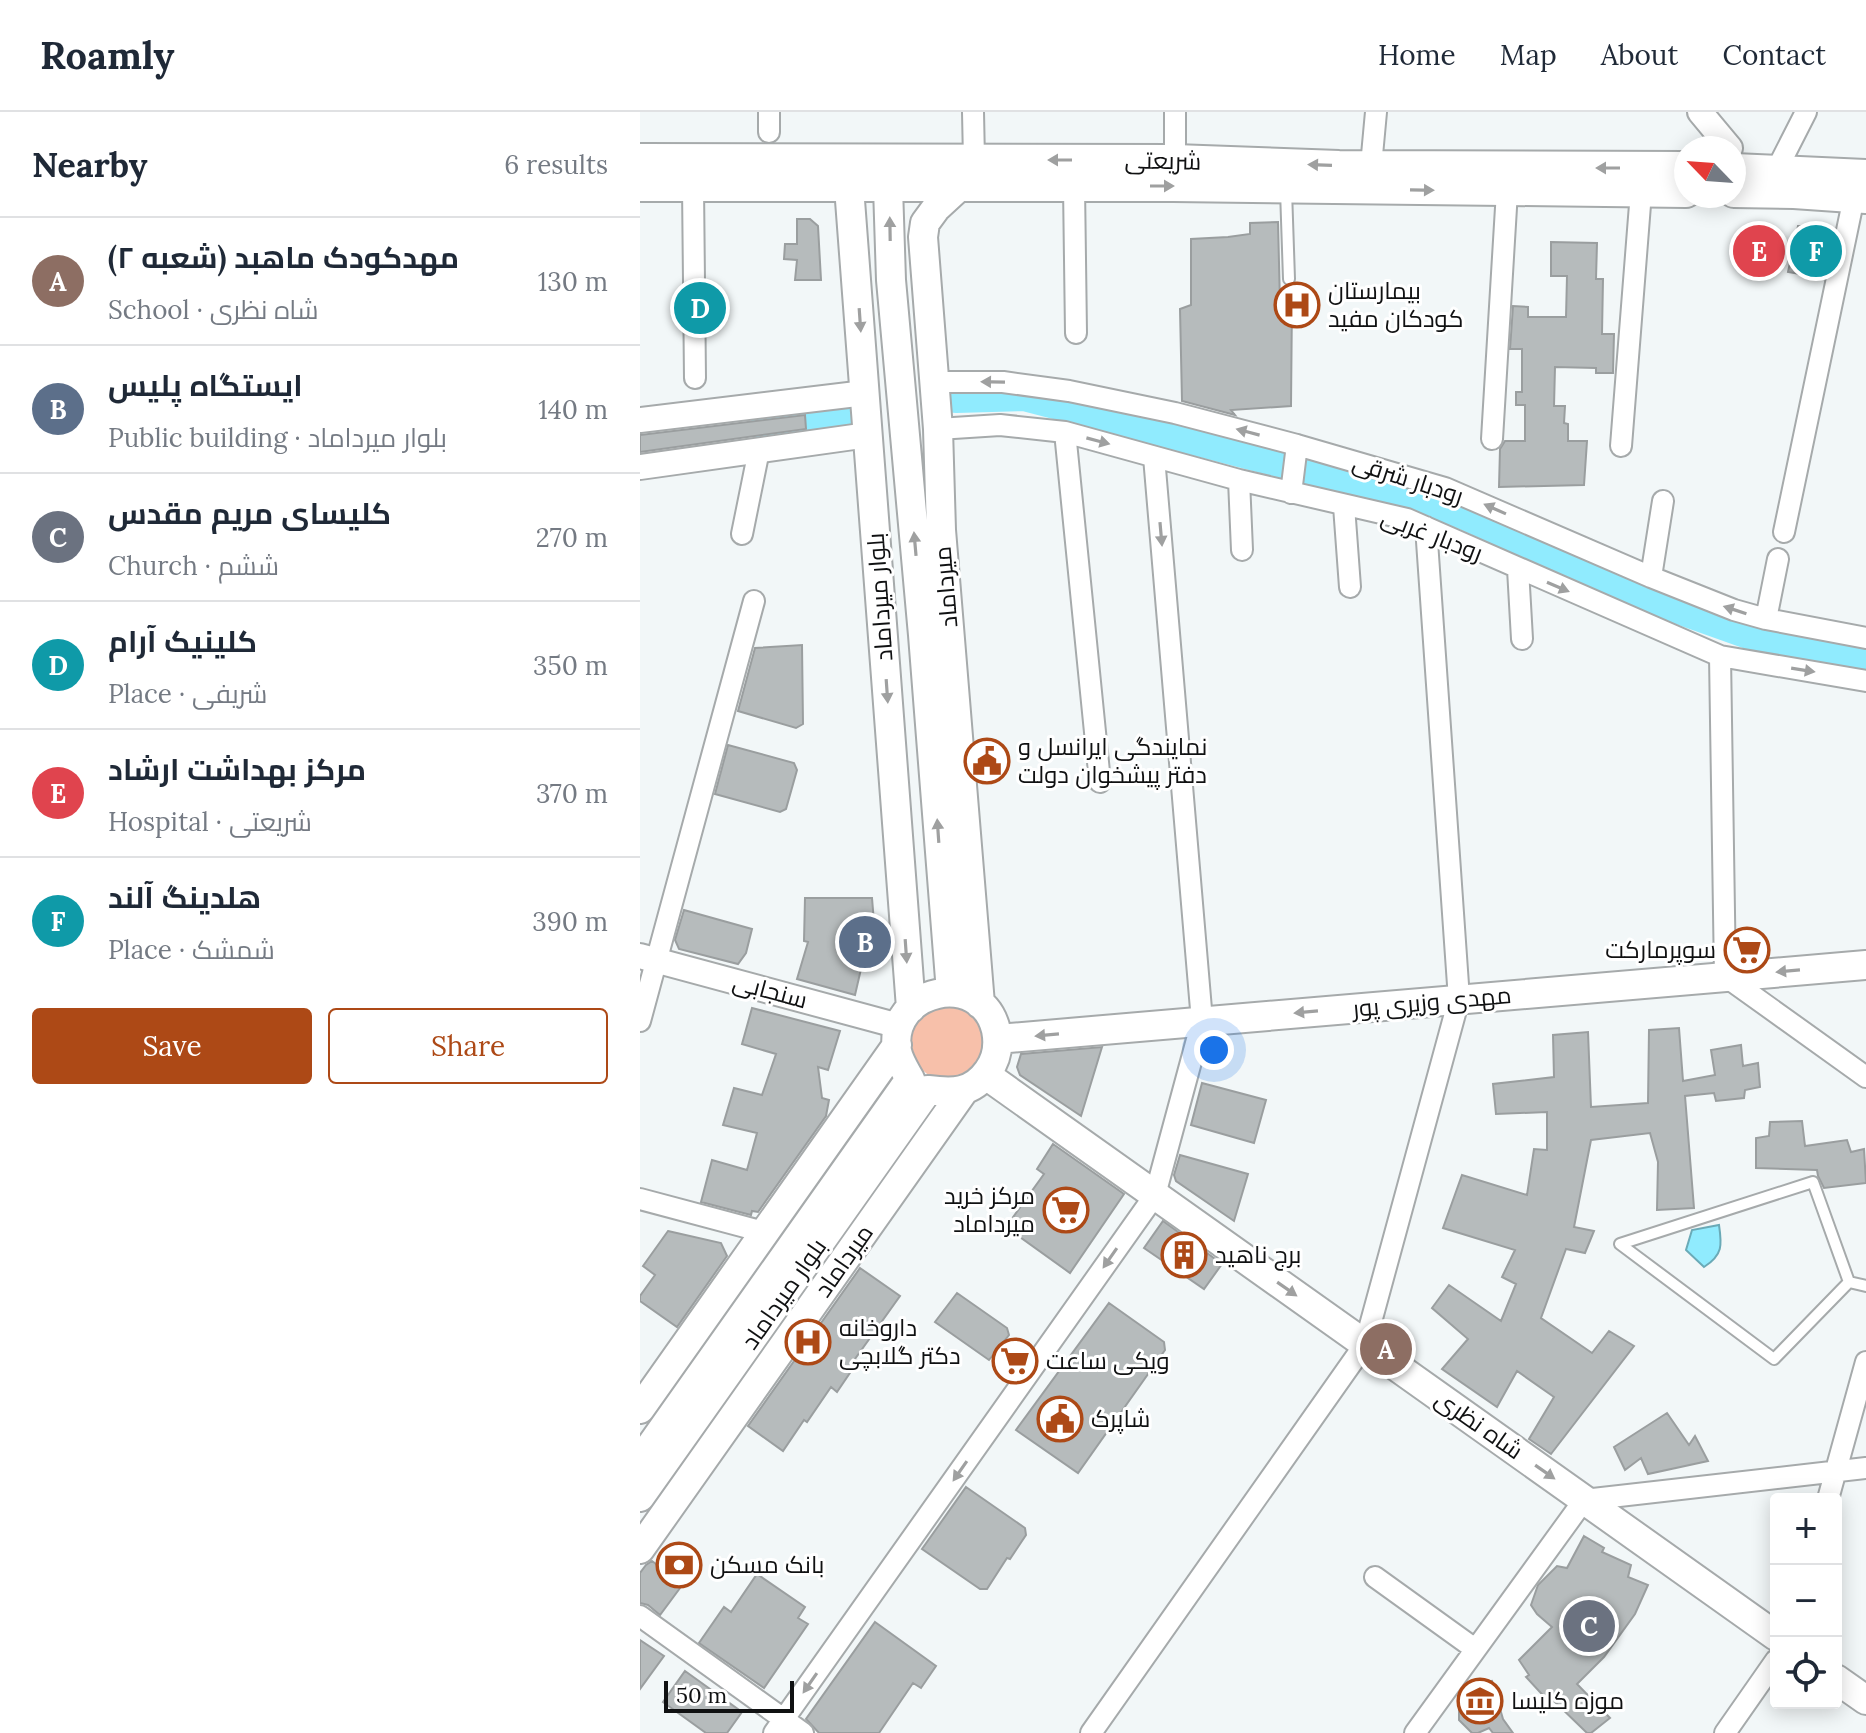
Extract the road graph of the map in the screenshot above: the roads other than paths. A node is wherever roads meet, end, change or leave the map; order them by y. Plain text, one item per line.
1 (973, 112) edge
2 (1175, 112) edge
3 (1376, 112) edge
4 (1700, 112) edge
5 (1806, 112) edge
6 (1719, 136) edge
7 (640, 159) edge
8 (1175, 160) junction
9 (1746, 164) edge
10 (1371, 166) junction
11 (1674, 167) edge
12 (1746, 168) edge
13 (1746, 169) edge
14 (848, 173) junction
15 (887, 173) junction
16 (967, 173) junction
17 (640, 186) edge
18 (693, 186) junction
19 (1074, 186) junction
20 (1286, 188) junction
21 (1862, 190) edge
22 (1507, 191) junction
23 (1641, 192) junction
24 (1674, 192) edge
25 (1289, 279) dead end
26 (891, 280) junction
27 (857, 281) junction
28 (1076, 333) dead end
29 (695, 378) dead end
30 (934, 382) junction
31 (865, 393) junction
32 (640, 420) edge
33 (938, 429) junction
34 (1065, 432) junction
35 (868, 435) junction
36 (1492, 439) dead end
37 (1297, 445) junction
38 (1621, 446) dead end
39 (759, 450) junction
40 (1154, 457) junction
41 (640, 467) edge
42 (1239, 480) junction
43 (1291, 493) junction
44 (1663, 501) dead end
45 (1344, 506) junction
46 (1426, 527) junction
47 (941, 530) junction
48 (1784, 532) dead end
49 (742, 534) dead end
50 (1242, 550) dead end
51 (1778, 559) dead end
52 (1518, 569) junction
53 (1651, 577) junction
54 (1350, 587) dead end
55 (754, 601) dead end
56 (1766, 619) junction
57 (923, 635) junction
58 (1866, 638) edge
59 (1522, 639) dead end
60 (1720, 656) junction
61 (1866, 681) edge
62 (1100, 782) dead end
63 (941, 869) junction
64 (901, 879) junction
65 (648, 958) edge
66 (1866, 965) edge
67 (1725, 976) junction
68 (951, 992) junction
69 (1459, 999) junction
70 (980, 1004) junction
71 (640, 1021) edge
72 (1202, 1021) junction
73 (902, 1026) junction
74 (998, 1039) junction
75 (1866, 1077) edge
76 (976, 1082) junction
77 (919, 1085) junction
78 (1155, 1195) junction
79 (640, 1199) edge
80 (764, 1232) junction
81 (1849, 1282) junction
82 (1866, 1286) edge
83 (1365, 1344) junction
84 (1866, 1362) edge
85 (640, 1409) edge
86 (640, 1461) edge
87 (1866, 1468) edge
88 (1835, 1471) junction
89 (1830, 1493) edge
90 (640, 1497) edge
91 (1584, 1500) junction
92 (640, 1549) edge
93 (1375, 1577) dead end
94 (640, 1616) edge
95 (1770, 1632) edge
96 (1475, 1649) junction
97 (1770, 1669) edge
98 (1842, 1683) edge
99 (1866, 1700) edge
100 (779, 1726) edge
101 (803, 1733) edge
102 (1091, 1733) edge
103 (1415, 1733) edge
104 (1725, 1733) edge

1 - 16 street
2 - 8 street
3 - 10 street
4 - 6 street
5 - 9 street
7 - 14 main road, شریعتی
10 -> 8 main road, شریعتی
8 -> 16 main road, شریعتی
11 -> 10 main road, شریعتی
12 - 21 main road
13 - 21 main road
14 - 15 main road, شریعتی
14 - 18 main road, شریعتی
14 - 27 main road, بلوار میرداماد
15 - 16 main road, شریعتی
26 -> 15 main road, بلوار میرداماد
16 - 19 main road, شریعتی
16 - 30 main road, میرداماد
17 - 18 main road, شریعتی
18 - 29 street
19 -> 20 main road, شریعتی
19 - 28 street
20 -> 22 main road, شریعتی
20 - 25 lane
21 - 48 street
22 - 23 main road, شریعتی
22 - 36 street
23 - 24 main road, شریعتی
23 - 38 street
26 - 27 main road
57 -> 26 main road, بلوار میرداماد
27 -> 31 main road, بلوار میرداماد
30 - 33 main road, میرداماد
37 -> 30 street, رودبار شرقی
31 - 32 street
31 - 35 main road, بلوار میرداماد
33 - 34 street, رودبار غربی
33 - 47 main road, میرداماد
34 -> 40 street, رودبار غربی
34 - 62 street
35 - 39 street
35 -> 64 main road, بلوار میرداماد
37 - 43 street
53 -> 37 street, رودبار شرقی
39 - 41 street
39 - 49 street
40 - 42 street, رودبار غربی
40 -> 72 street
42 - 43 street, رودبار غربی
42 - 50 street
43 - 45 street, رودبار غربی
44 - 53 street
45 - 46 street, رودبار غربی
45 - 54 street
46 - 52 street, رودبار غربی
46 - 69 street
47 - 57 main road
47 - 70 main road, میرداماد
51 - 56 street
52 - 59 street
52 -> 60 street, رودبار غربی
56 -> 53 street, رودبار شرقی
55 - 65 street
56 - 58 street, رودبار شرقی
63 -> 57 main road, بلوار میرداماد
60 -> 61 street, رودبار غربی
60 - 67 street
63 - 64 main road
63 - 68 main road, بلوار میرداماد
64 -> 73 main road, بلوار میرداماد
65 - 71 street
65 - 73 street, سنجابی
66 -> 67 main road, مهدی وزیری پور
67 - 69 main road, مهدی وزیری پور
67 - 75 street
68 - 70 main road
68 - 73 main road
69 -> 72 main road, مهدی وزیری پور
69 - 83 street
70 - 74 main road
72 -> 74 main road, مهدی وزیری پور
72 - 78 street
73 - 77 main road
73 - 80 main road
74 - 76 main road
76 - 77 main road
76 - 78 main road, شاه نظری
76 - 92 main road, میرداماد
77 - 86 main road, بلوار میرداماد
77 - 90 main road, بلوار میرداماد
78 -> 83 main road, شاه نظری
78 -> 100 street
79 - 80 street
80 - 85 main road
81 - 81 lane
81 - 82 lane
83 -> 91 main road, شاه نظری
83 - 102 street
84 - 88 street
87 - 88 street
88 - 89 street
88 - 91 street
91 - 95 main road, شاه نظری
91 - 96 street
93 - 96 street
94 - 100 street
96 - 103 street
97 - 104 street
98 - 99 main road
100 - 101 street

